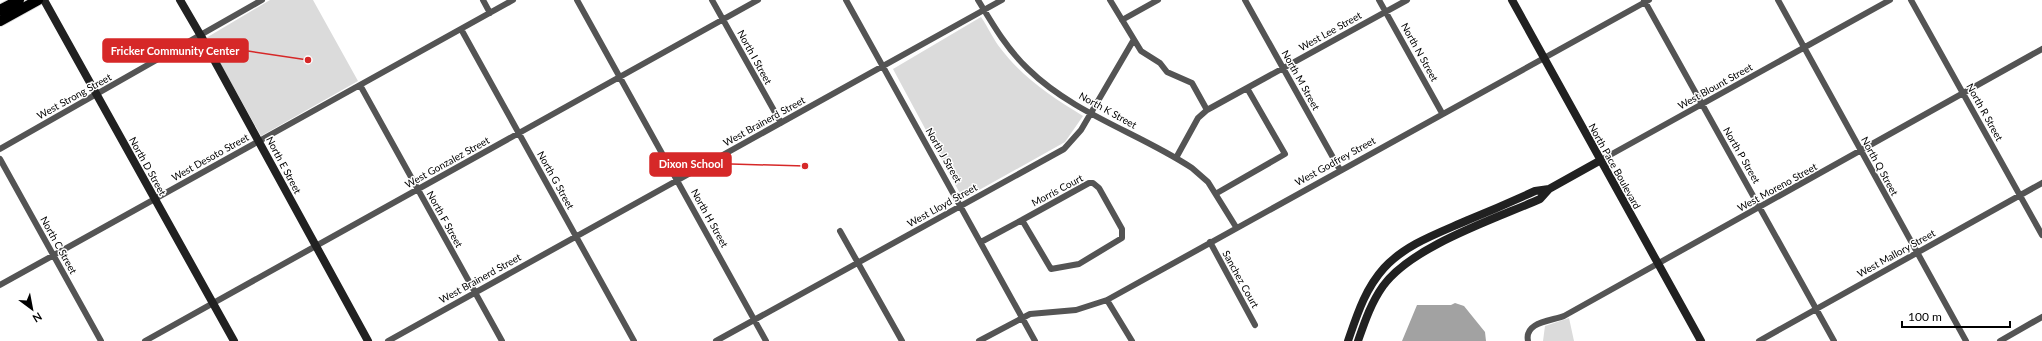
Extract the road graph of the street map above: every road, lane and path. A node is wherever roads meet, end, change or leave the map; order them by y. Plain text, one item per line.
1 (19, 0) edge
2 (38, 0) edge
3 (44, 0) edge
4 (180, 0) edge
5 (262, 0) edge
6 (483, 0) edge
7 (513, 0) edge
8 (577, 0) edge
9 (712, 0) edge
10 (758, 0) edge
11 (846, 0) edge
12 (978, 0) edge
13 (1002, 0) edge
14 (1110, 0) edge
15 (1158, 0) edge
16 (1245, 0) edge
17 (1379, 0) edge
18 (1407, 0) edge
19 (1512, 0) edge
20 (1778, 0) edge
21 (1890, 0) edge
22 (1911, 0) edge
23 (1646, 1) edge
24 (0, 10) edge
25 (984, 10) junction
26 (1386, 12) junction
27 (490, 13) junction
28 (723, 19) junction
29 (1122, 20) junction
30 (0, 21) edge
31 (461, 29) junction
32 (201, 36) junction
33 (1133, 41) junction
34 (1804, 47) junction
35 (2042, 49) edge
36 (1545, 59) junction
37 (883, 67) junction
38 (1283, 68) junction
39 (620, 77) junction
40 (360, 85) junction
41 (1247, 88) junction
42 (1963, 93) junction
43 (97, 95) junction
44 (1702, 105) junction
45 (1207, 110) junction
46 (1091, 112) junction
47 (1442, 113) junction
48 (781, 123) junction
49 (519, 133) junction
50 (259, 141) junction
51 (0, 149) edge
52 (1861, 151) junction
53 (1176, 158) junction
54 (0, 159) edge
55 (1601, 160) junction
56 (1340, 170) junction
57 (677, 180) junction
58 (2042, 183) edge
59 (418, 189) junction
60 (1549, 189) junction
61 (1217, 194) junction
62 (2020, 195) junction
63 (155, 199) junction
64 (961, 206) junction
65 (1760, 207) junction
66 (1022, 220) junction
67 (1236, 228) junction
68 (1449, 228) junction
69 (840, 231) dead end
70 (2042, 235) edge
71 (576, 237) junction
72 (1453, 238) junction
73 (981, 242) junction
74 (1210, 242) junction
75 (316, 246) junction
76 (1917, 253) junction
77 (54, 255) junction
78 (858, 262) junction
79 (1658, 263) junction
80 (0, 285) edge
81 (475, 293) junction
82 (1107, 300) junction
83 (213, 304) junction
84 (1361, 305) junction
85 (1816, 309) junction
86 (1369, 310) junction
87 (1022, 317) junction
88 (2042, 317) edge
89 (754, 319) junction
90 (1255, 325) dead end
91 (102, 341) edge
92 (146, 341) edge
93 (234, 341) edge
94 (368, 341) edge
95 (388, 341) edge
96 (502, 341) edge
97 (634, 341) edge
98 (716, 341) edge
99 (766, 341) edge
100 (902, 341) edge
101 (978, 341) edge
102 (1035, 341) edge
103 (1132, 341) edge
104 (1348, 341) edge
105 (1358, 341) edge
106 (1528, 341) edge
107 (1701, 341) edge
108 (1759, 341) edge
109 (1834, 341) edge
110 (1966, 341) edge
111 (2000, 341) edge

1 - 24 main road
2 - 30 main road
3 - 43 street, North D Street
4 - 32 street, North E Street
5 - 32 street, West Strong Street
6 - 27 street
7 - 27 street, West Desoto Street
8 - 39 street, North H Street
9 - 28 street, North I Street
10 - 28 street, West Gonzalez Street
11 - 37 street, North J Street
12 - 25 street, North K Street
13 - 25 street, West Brainerd Street
14 - 29 street
15 - 29 street
16 - 38 street, North M Street
17 - 26 street, North N Street
18 - 26 street, West Lee Street
19 - 36 street, North Pace Boulevard
20 - 34 street, North Q Street
21 - 34 street, West Blount Street
22 - 42 street, North R Street
23 - 36 street, West Godfrey Street
23 - 44 street, North P Street
25 - 37 street, West Brainerd Street
25 - 46 street, North K Street
26 - 38 street, West Lee Street
26 - 47 street, North N Street
27 - 31 street, West Desoto Street
28 - 39 street, West Gonzalez Street
28 - 48 street, North I Street
29 - 33 street
31 - 40 street, West Desoto Street
31 - 49 street, North G Street
32 - 43 street, West Strong Street
32 - 50 street, North E Street
33 - 45 street
33 - 46 street, West Lloyd Street
34 - 44 street, West Blount Street
34 - 52 street, North Q Street
35 - 42 street, West Moreno Street
36 - 47 street, West Godfrey Street
36 - 55 street, North Pace Boulevard
37 - 48 street, West Brainerd Street
37 - 64 street, North J Street
38 - 41 street
38 - 56 street, North M Street
39 - 49 street, West Gonzalez Street
39 - 57 street, North H Street
40 - 50 street, West Desoto Street
40 - 59 street, North F Street
41 - 45 street
41 - 61 street
42 - 52 street, West Moreno Street
42 - 62 street, North R Street
43 - 51 street, West Strong Street
43 - 63 street, North D Street
44 - 55 street, West Blount Street
44 - 65 street, North P Street
45 - 53 street
46 - 53 street, North K Street
46 - 64 street, West Lloyd Street
47 - 56 street, West Godfrey Street
48 - 57 street, West Brainerd Street
49 - 59 street, West Gonzalez Street
49 - 71 street, North G Street
50 - 63 street, West Desoto Street
50 - 75 street, North E Street
52 - 65 street, West Moreno Street
52 - 76 street, North Q Street
53 - 61 street, North K Street
54 - 77 street, North C Street
55 - 60 street, West Blount Street
55 - 79 street, North Pace Boulevard
56 - 67 street, West Godfrey Street
57 - 71 street, West Brainerd Street
57 - 89 street, North H Street
58 - 62 street, West Mallory Street
59 - 75 street, West Gonzalez Street
59 - 81 street, North F Street
60 - 68 street, West Blount Street
60 - 72 street, West Blount Street
61 - 67 street, North K Street
62 - 70 street, North R Street
62 - 76 street, West Mallory Street
63 - 77 street, West Desoto Street
63 - 83 street, North D Street
64 - 73 street, North J Street
64 - 78 street, West Lloyd Street
65 - 79 street, West Moreno Street
65 - 85 street, North P Street
66 - 66 street, Morris Court
66 - 73 street, Morris Court
67 - 74 street, West Godfrey Street
68 - 72 street
68 - 84 street, West Blount Street
69 - 78 street
71 - 81 street, West Brainerd Street
71 - 97 street, North G Street
72 - 86 street, West Blount Street
73 - 87 street, North J Street
74 - 82 street, West Godfrey Street
74 - 90 street, Sanchez Court
75 - 83 street, West Gonzalez Street
75 - 94 street, North E Street
76 - 85 street, West Mallory Street
76 - 110 street, North Q Street
77 - 80 street, West Desoto Street
77 - 91 street, North C Street
78 - 89 street, West Lloyd Street
78 - 100 street
79 - 106 street, West Moreno Street
79 - 107 street, North Pace Boulevard
81 - 95 street, West Brainerd Street
81 - 96 street, North F Street
82 - 87 street, West Godfrey Street
82 - 103 street
83 - 92 street, West Gonzalez Street
83 - 93 street, North D Street
84 - 86 street
84 - 104 street, West Blount Street
85 - 108 street, West Mallory Street
85 - 109 street, North P Street
86 - 105 street, West Blount Street
87 - 101 street
87 - 102 street, North J Street
88 - 111 street
89 - 98 street, West Lloyd Street
89 - 99 street, North H Street

